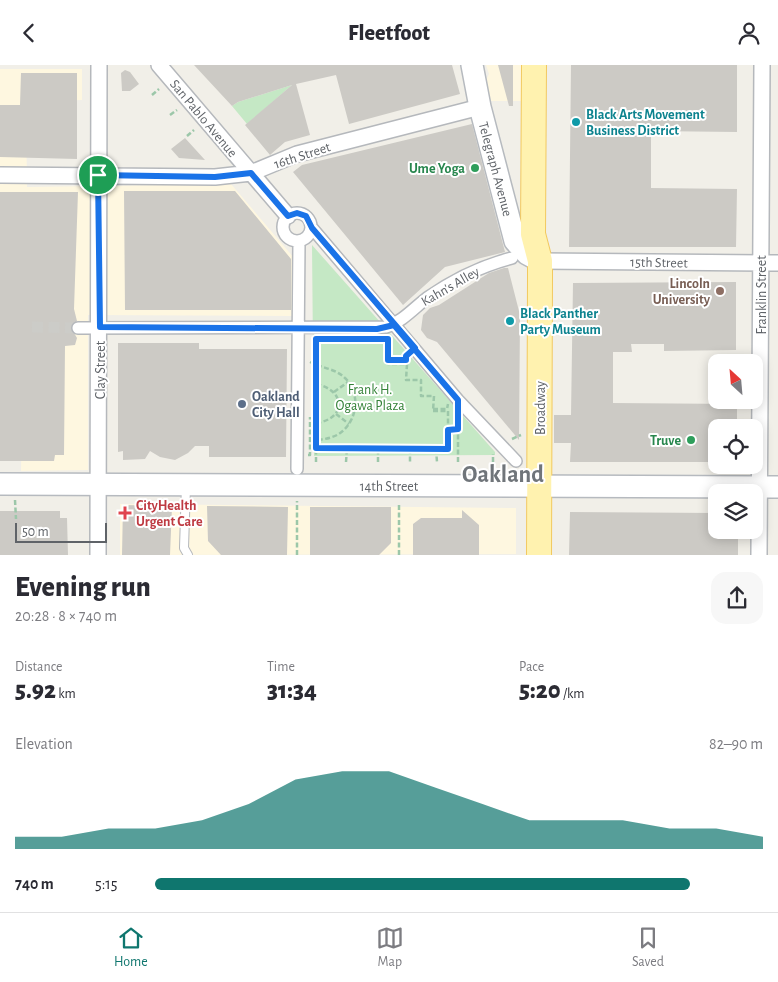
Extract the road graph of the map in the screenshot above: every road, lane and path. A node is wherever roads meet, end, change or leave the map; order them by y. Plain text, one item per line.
1 (99, 65) edge
2 (159, 65) edge
3 (472, 65) edge
4 (534, 65) edge
5 (549, 65) edge
6 (762, 65) edge
7 (159, 89) dead end
8 (152, 95) dead end
9 (480, 107) junction
10 (177, 110) dead end
11 (170, 115) dead end
12 (194, 130) dead end
13 (187, 136) dead end
14 (251, 173) junction
15 (0, 175) edge
16 (98, 175) junction
17 (288, 216) junction
18 (312, 228) junction
19 (299, 242) junction
20 (512, 258) dead end
21 (540, 261) junction
22 (761, 263) junction
23 (778, 263) edge
24 (394, 325) junction
25 (78, 327) tunnel mouth
26 (100, 327) junction
27 (298, 328) junction
28 (324, 339) dead end
29 (382, 339) dead end
30 (415, 348) junction
31 (388, 360) junction
32 (310, 362) dead end
33 (316, 365) junction
34 (421, 380) junction
35 (348, 381) junction
36 (425, 381) dead end
37 (316, 384) junction
38 (334, 392) junction
39 (434, 396) junction
40 (440, 396) dead end
41 (458, 400) junction
42 (336, 414) junction
43 (316, 423) junction
44 (349, 424) junction
45 (458, 429) junction
46 (448, 430) junction
47 (316, 440) junction
48 (310, 441) dead end
49 (316, 448) junction
50 (347, 448) junction
51 (378, 448) junction
52 (410, 449) junction
53 (436, 449) junction
54 (508, 456) dead end
55 (316, 462) dead end
56 (346, 462) dead end
57 (378, 462) dead end
58 (410, 462) dead end
59 (437, 462) dead end
60 (458, 462) dead end
61 (297, 469) dead end
62 (0, 484) edge
63 (99, 485) junction
64 (186, 485) junction
65 (540, 487) junction
66 (769, 488) edge
67 (297, 504) dead end
68 (399, 505) dead end
69 (185, 552) edge
70 (98, 555) edge
71 (195, 555) edge
72 (297, 555) edge
73 (399, 555) edge
74 (539, 555) edge
75 (759, 555) edge

1 - 16 street, Clay Street
2 - 14 street, San Pablo Avenue
3 - 9 main road, Telegraph Avenue
4 - 21 main road, Broadway
5 - 21 main road, Broadway
6 - 22 street, Franklin Street
7 - 8 path
9 - 14 street, 16th Street
9 - 21 main road, Telegraph Avenue
10 - 11 path
12 - 13 path
14 - 16 street, 16th Street
14 - 17 street, San Pablo Avenue
15 - 16 street, 16th Street
16 - 26 street, Clay Street
17 - 18 street
17 - 19 street
18 - 19 street
18 - 24 street
19 - 27 street
20 - 24 street, Kahn's Alley
21 - 22 street, 15th Street
21 - 65 main road, Broadway
22 - 23 street, 15th Street
22 - 66 street, Franklin Street
24 - 27 street
24 - 30 street
25 - 26 street
26 - 27 street
26 - 63 street, Clay Street
27 - 61 street
28 - 33 path
29 - 31 path
30 - 31 path
30 - 41 street
31 - 34 path
32 - 33 path
33 - 35 path
33 - 37 path
34 - 36 path
34 - 39 path
35 - 38 path
35 - 44 path
37 - 38 path
37 - 43 path
38 - 42 path
39 - 40 path
39 - 46 path
41 - 45 path
41 - 54 street
42 - 43 path
42 - 44 path
43 - 47 path
44 - 47 path
45 - 46 path
45 - 60 path
46 - 53 path
47 - 48 path
47 - 49 path
49 - 50 path
49 - 55 path
50 - 51 path
50 - 56 path
51 - 52 path
51 - 57 path
52 - 53 path
52 - 58 path
53 - 59 path
62 - 63 main road, 14th Street
63 - 64 main road, 14th Street
63 - 70 street, Clay Street
64 - 65 main road, 14th Street
64 - 69 lane
65 - 66 main road, 14th Street
65 - 74 main road, Broadway
66 - 75 street, Franklin Street
67 - 72 path
68 - 73 path
69 - 71 lane

